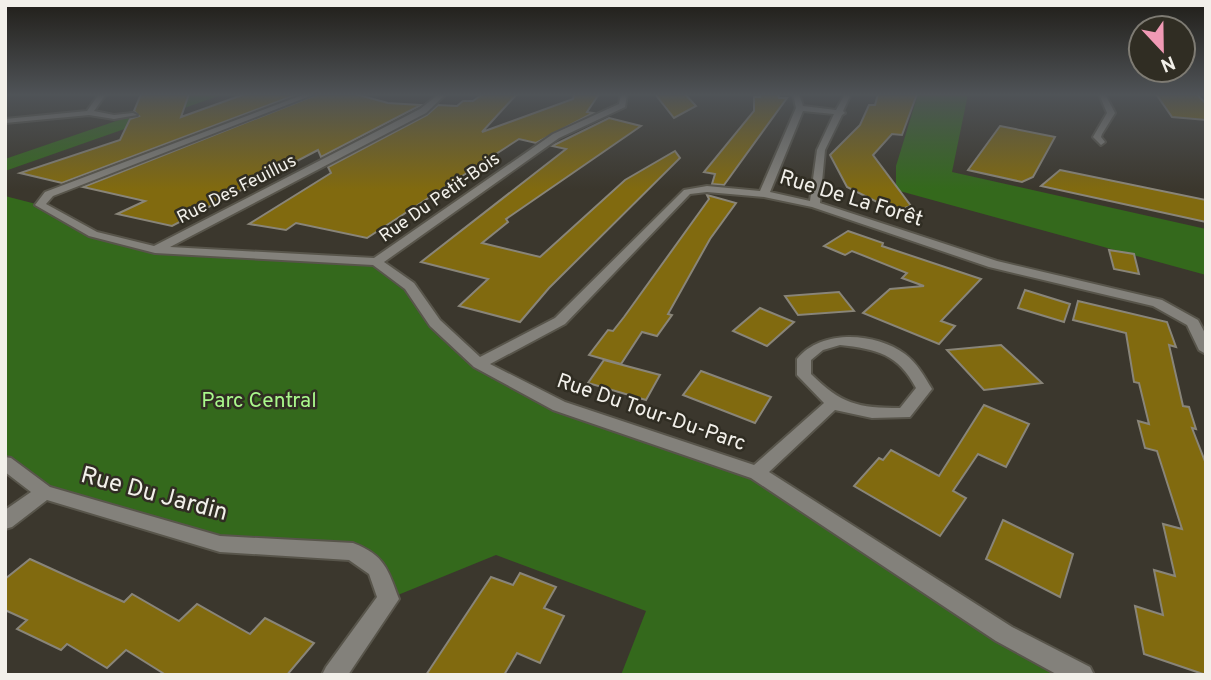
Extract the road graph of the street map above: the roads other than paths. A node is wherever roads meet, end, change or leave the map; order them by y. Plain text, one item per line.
1 (228, 126) edge
2 (395, 126) edge
3 (578, 126) edge
4 (793, 126) edge
5 (834, 126) edge
6 (1104, 126) edge
7 (1101, 142) dead end
8 (764, 194) junction
9 (815, 205) junction
10 (155, 250) junction
11 (376, 262) junction
12 (1206, 350) edge
13 (479, 364) junction
14 (832, 404) junction
15 (5, 463) edge
16 (757, 473) junction
17 (44, 492) junction
18 (5, 521) edge
19 (334, 675) edge
20 (1082, 675) edge

1 - 10 street
2 - 10 street, Rue Des Feuillus
3 - 11 street, Rue Du Petit-Bois
4 - 8 street
5 - 9 street
6 - 7 street
8 - 9 street, Rue De La Forêt
8 - 13 street, Rue De La Forêt
9 - 12 street, Rue De La Forêt
10 - 11 street
11 - 13 street, Rue Du Tour-Du-Parc
13 - 16 street, Rue Du Tour-Du-Parc
14 - 14 street
14 - 16 street, Rue Du Tour-Du-Parc
15 - 17 street, Rue Du Jardin
16 - 20 street, Rue Du Tour-Du-Parc
17 - 18 street
17 - 19 street, Rue Du Jardin

